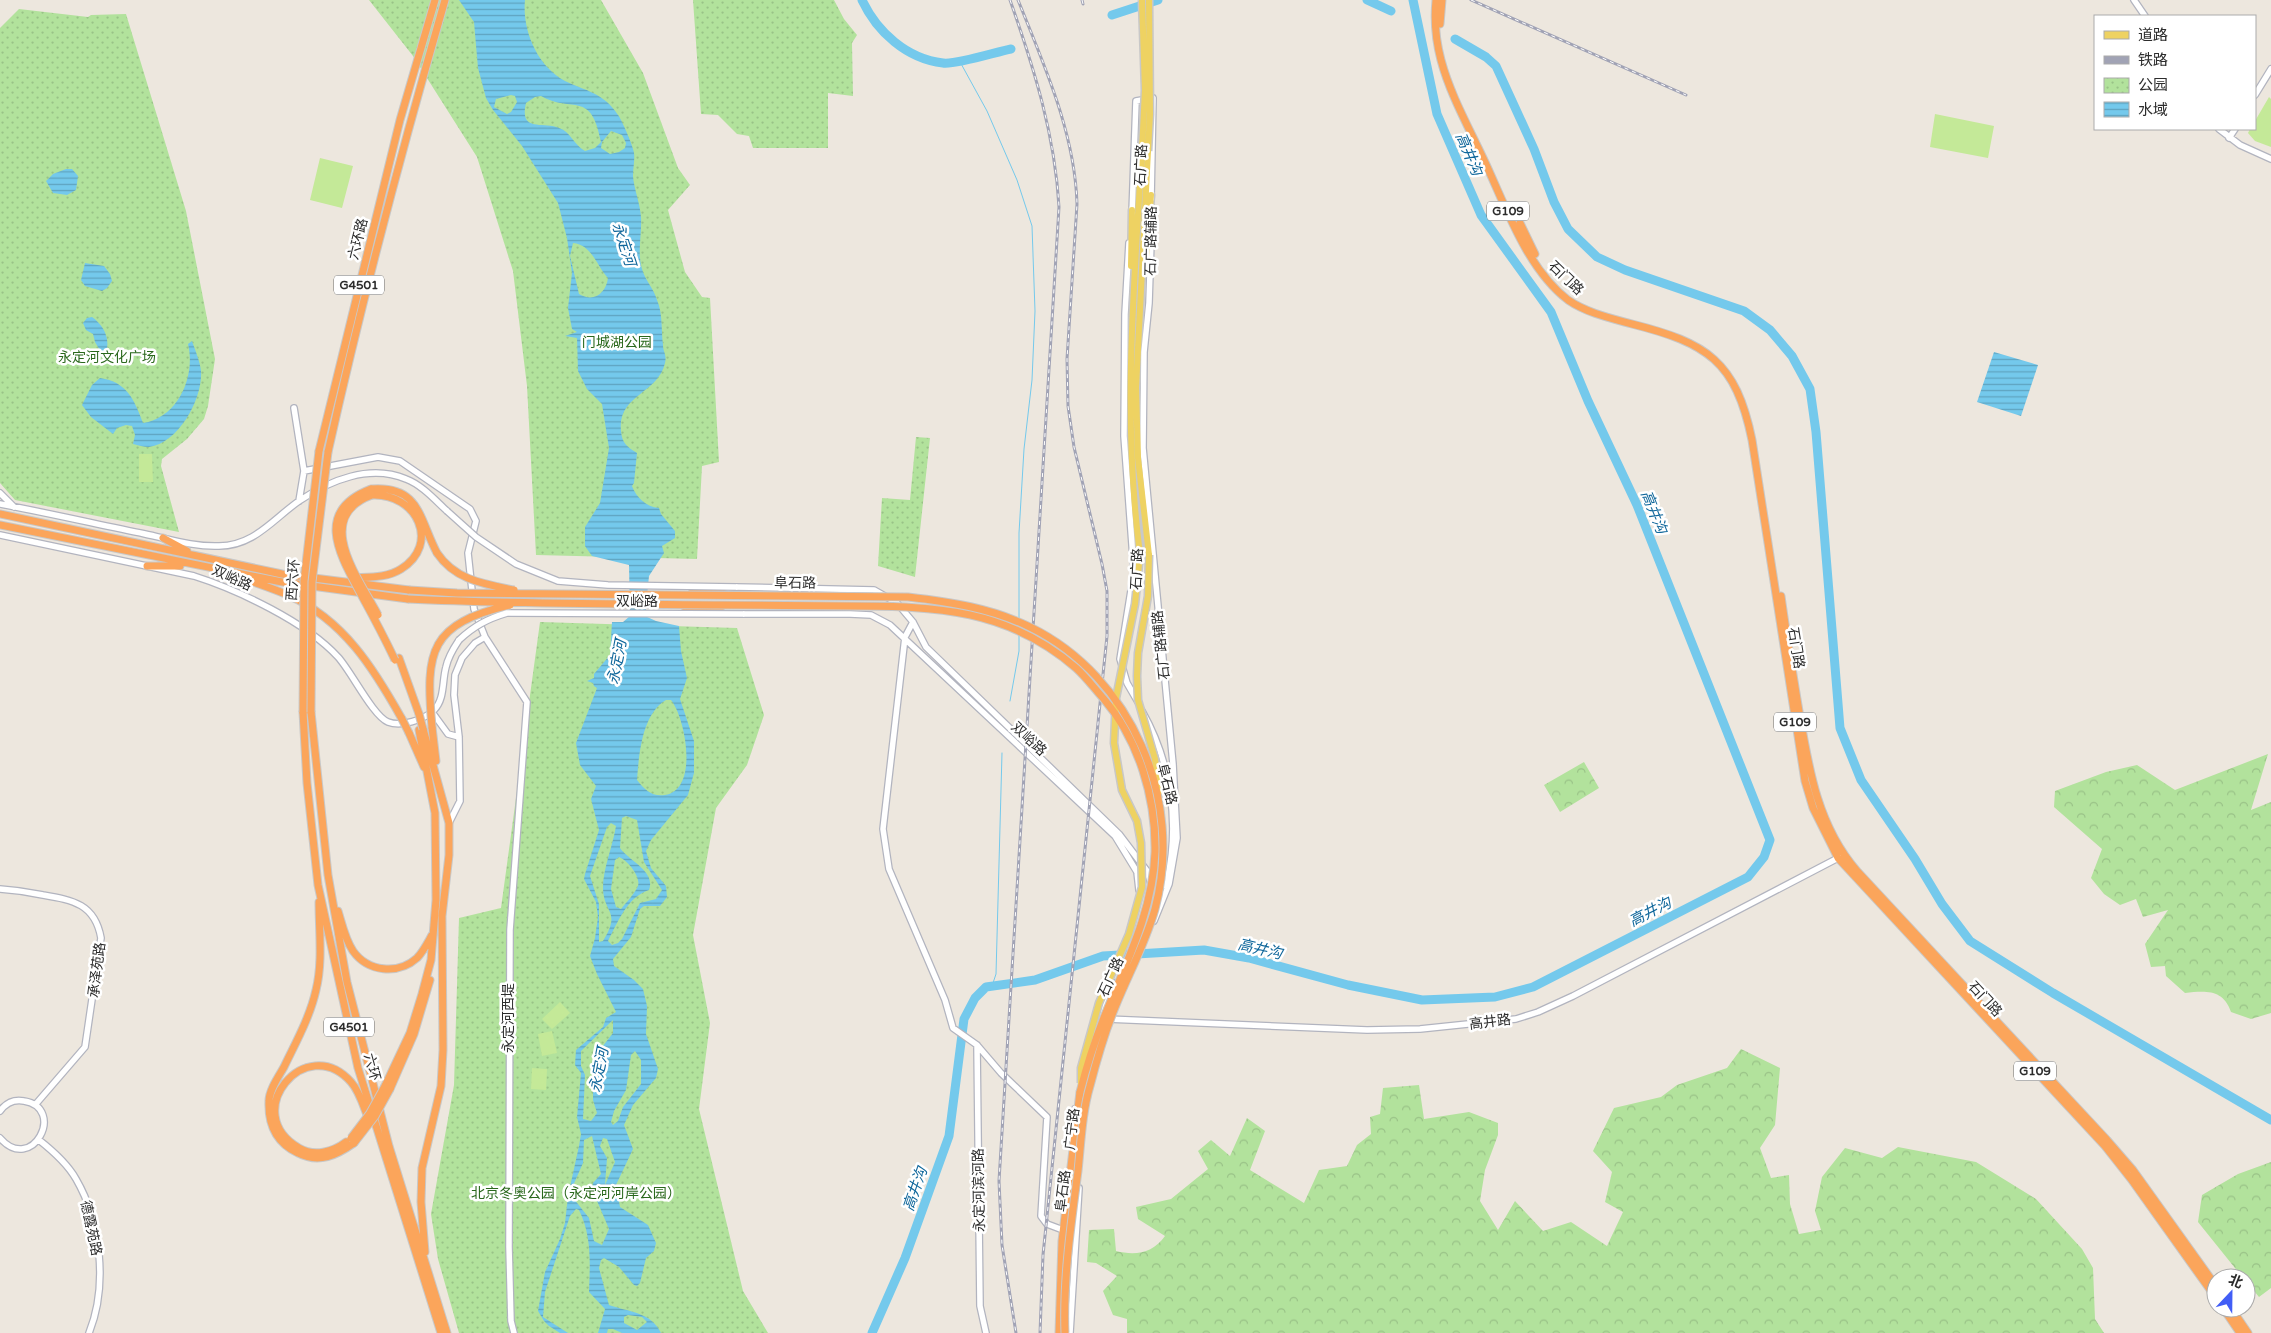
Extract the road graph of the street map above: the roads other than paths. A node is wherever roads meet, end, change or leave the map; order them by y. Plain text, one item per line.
1 (435, 0) edge
2 (445, 0) edge
3 (1142, 0) edge
4 (1148, 0) edge
5 (1436, 0) edge
6 (1442, 0) edge
7 (2134, 0) edge
8 (2143, 15) edge
9 (2271, 69) edge
10 (2256, 94) edge
11 (2220, 130) edge
12 (2234, 130) edge
13 (2229, 138) junction
14 (1145, 151) junction
15 (2271, 159) edge
16 (1151, 194) junction
17 (1132, 210) junction
18 (1141, 293) junction
19 (1132, 336) junction
20 (294, 408) dead end
21 (319, 450) joint
22 (304, 471) junction
23 (371, 492) junction
24 (0, 493) edge
25 (299, 501) junction
26 (0, 504) edge
27 (14, 507) junction
28 (0, 514) edge
29 (0, 526) edge
30 (0, 535) edge
31 (163, 538) junction
32 (194, 555) junction
33 (192, 565) junction
34 (147, 566) junction
35 (228, 573) junction
36 (324, 579) junction
37 (736, 587) junction
38 (527, 593) junction
39 (683, 595) junction
40 (521, 602) junction
41 (669, 605) junction
42 (742, 614) junction
43 (913, 622) junction
44 (485, 637) junction
45 (905, 637) junction
46 (307, 712) junction
47 (432, 712) junction
48 (421, 729) junction
49 (459, 737) junction
50 (1172, 754) junction
51 (1162, 756) junction
52 (430, 780) junction
53 (438, 781) junction
54 (1161, 805) junction
55 (449, 822) junction
56 (1841, 856) junction
57 (328, 875) junction
58 (1151, 884) junction
59 (318, 885) junction
60 (0, 889) edge
61 (442, 916) junction
62 (433, 932) junction
63 (1147, 937) junction
64 (1097, 1018) junction
65 (1112, 1020) junction
66 (977, 1045) junction
67 (387, 1088) junction
68 (1080, 1092) junction
69 (35, 1105) junction
70 (0, 1111) edge
71 (0, 1138) edge
72 (39, 1140) junction
73 (352, 1141) junction
74 (394, 1180) junction
75 (1063, 1230) junction
76 (426, 1267) junction
77 (2206, 1272) edge
78 (2206, 1284) edge
79 (2230, 1318) edge
80 (2238, 1318) edge
81 (89, 1333) edge
82 (440, 1333) edge
83 (447, 1333) edge
84 (514, 1333) edge
85 (986, 1333) edge
86 (1058, 1333) edge
87 (1065, 1333) edge
88 (1070, 1333) edge
89 (2240, 1333) edge
90 (2248, 1333) edge

1 - 21 highway, 六环路 / G4501
2 - 46 highway, 西六环 / G4501, bridge
3 - 14 main road, 石广路, bridge
4 - 14 main road, 石广路, bridge
5 - 56 highway, 石门路 / G109
6 - 56 highway, 石门路 / G109
7 - 8 street
9 - 10 street
11 - 13 street
12 - 13 street
13 - 15 street
14 - 18 main road, 石广路
14 - 19 main road, 石广路
16 - 17 street, 石广路辅路
16 - 18 main road
16 - 50 street, 石广路辅路
17 - 19 main road
17 - 51 street, 石广路辅路
18 - 54 main road, 石广路, bridge
19 - 68 main road, 石广路, bridge
20 - 22 street
21 - 46 highway, 西六环 / G4501, bridge
22 - 25 street
22 - 44 street
23 - 36 highway
23 - 38 highway, bridge
23 - 48 highway, bridge
24 - 27 street
25 - 31 street, 双峪路
25 - 37 street, 双峪路, bridge
26 - 27 street, 双峪路
27 - 31 street, 双峪路
28 - 32 highway, 双峪路
29 - 33 highway, 双峪路
30 - 34 street, 双峪路
31 - 32 highway
32 - 36 highway, 双峪路
33 - 34 highway
33 - 35 highway, 双峪路
34 - 47 street, 双峪路
35 - 40 highway, 双峪路, bridge
35 - 52 highway, bridge
36 - 38 highway, 双峪路, bridge
37 - 39 highway, bridge
37 - 43 street, 双峪路
38 - 39 highway, 双峪路, bridge
39 - 54 highway, 阜石路, bridge
40 - 41 highway, 双峪路, bridge
40 - 53 highway, bridge
41 - 42 highway, bridge
41 - 68 highway, 阜石路, bridge
42 - 45 street, 双峪路
42 - 47 street, 双峪路, bridge
43 - 45 street
43 - 58 street, 双峪路
44 - 49 street
44 - 84 street, 永定河西堤
45 - 64 street, 双峪路, bridge
45 - 66 street
46 - 57 highway, 六环 / G4501
46 - 59 highway, 六环 / G4501
47 - 49 street
48 - 52 highway
48 - 53 highway
49 - 55 street
50 - 51 street
50 - 63 street, 石广路辅路
51 - 58 street, 石广路辅路
52 - 62 highway
53 - 55 highway
54 - 87 highway, 阜石路, bridge
55 - 61 highway
56 - 65 street, 高井路
56 - 77 highway, 石门路 / G109
56 - 78 highway, 石门路 / G109
57 - 62 highway
57 - 76 highway, 六环 / G4501
58 - 63 street, 双峪路
59 - 73 highway
59 - 74 highway, 六环 / G4501
60 - 69 street, 承泽苑路
61 - 67 highway
61 - 76 highway
62 - 67 highway
63 - 65 street, 双峪路, bridge
64 - 65 street, 高井路
64 - 75 street, 广宁路
65 - 88 street, 广宁路
66 - 75 street
66 - 85 street, 永定河滨河路
67 - 73 highway, bridge
68 - 86 highway, 阜石路
69 - 70 street
69 - 72 street
71 - 72 street
72 - 81 street, 德露苑路
73 - 74 highway
74 - 82 highway, 六环 / G4501
75 - 86 street, 广宁路
76 - 83 highway, 六环 / G4501
79 - 89 highway
80 - 90 highway

